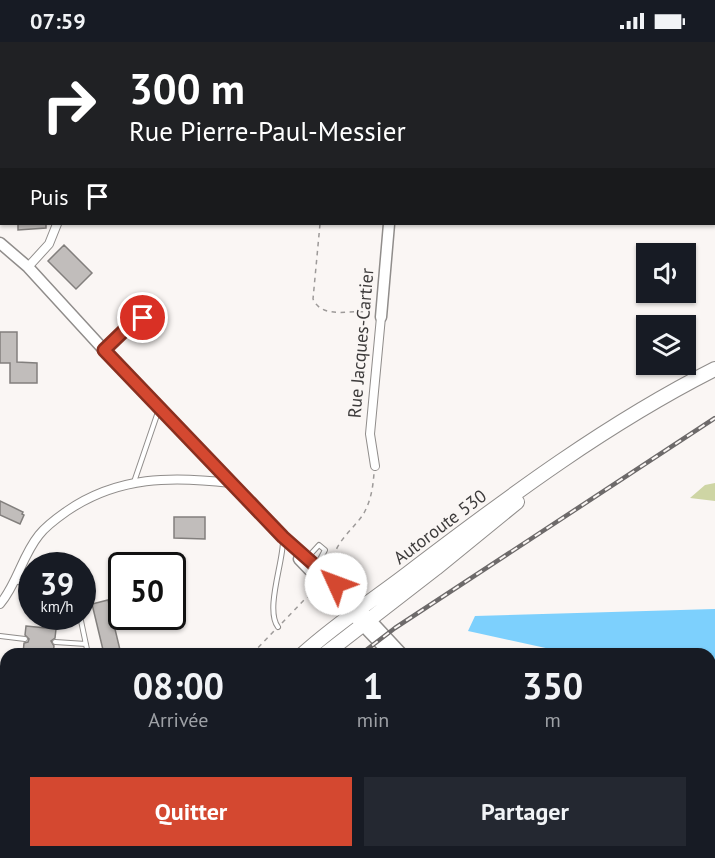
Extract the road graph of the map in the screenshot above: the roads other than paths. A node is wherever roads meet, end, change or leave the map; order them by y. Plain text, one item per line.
1 (57, 225) edge
2 (388, 225) edge
3 (0, 243) edge
4 (28, 267) junction
5 (381, 317) joint
6 (143, 318) dead end
7 (104, 350) junction
8 (715, 369) edge
9 (159, 408) junction
10 (374, 470) road end
11 (134, 482) junction
12 (231, 483) junction
13 (283, 537) junction
14 (307, 557) junction
15 (317, 566) junction
16 (14, 581) junction
17 (18, 582) edge
18 (0, 604) edge
19 (361, 616) junction
20 (278, 627) road end
21 (83, 630) edge
22 (0, 636) edge
23 (25, 639) dead end
24 (55, 642) dead end
25 (86, 644) junction
26 (87, 648) edge
27 (312, 648) edge
28 (331, 648) edge
29 (385, 648) edge
30 (396, 648) edge

1 - 4 street
2 - 5 main road, Rue Jacques-Cartier
3 - 4 main road
4 - 7 main road
5 - 10 street, Rue Jacques-Cartier
6 - 7 main road
7 - 9 main road
8 - 19 highway, Autoroute 530
9 - 11 lane
9 - 12 main road
11 - 12 street
11 - 16 street
12 - 13 main road
13 - 14 main road
13 - 19 main road
13 - 20 lane
14 - 15 main road
14 - 15 lane
15 - 19 main road
16 - 17 lane
16 - 18 street
19 - 27 highway, Autoroute 530
19 - 28 highway, Autoroute 530
19 - 29 main road
19 - 30 main road
21 - 25 lane
22 - 23 lane
24 - 25 lane
25 - 26 lane

